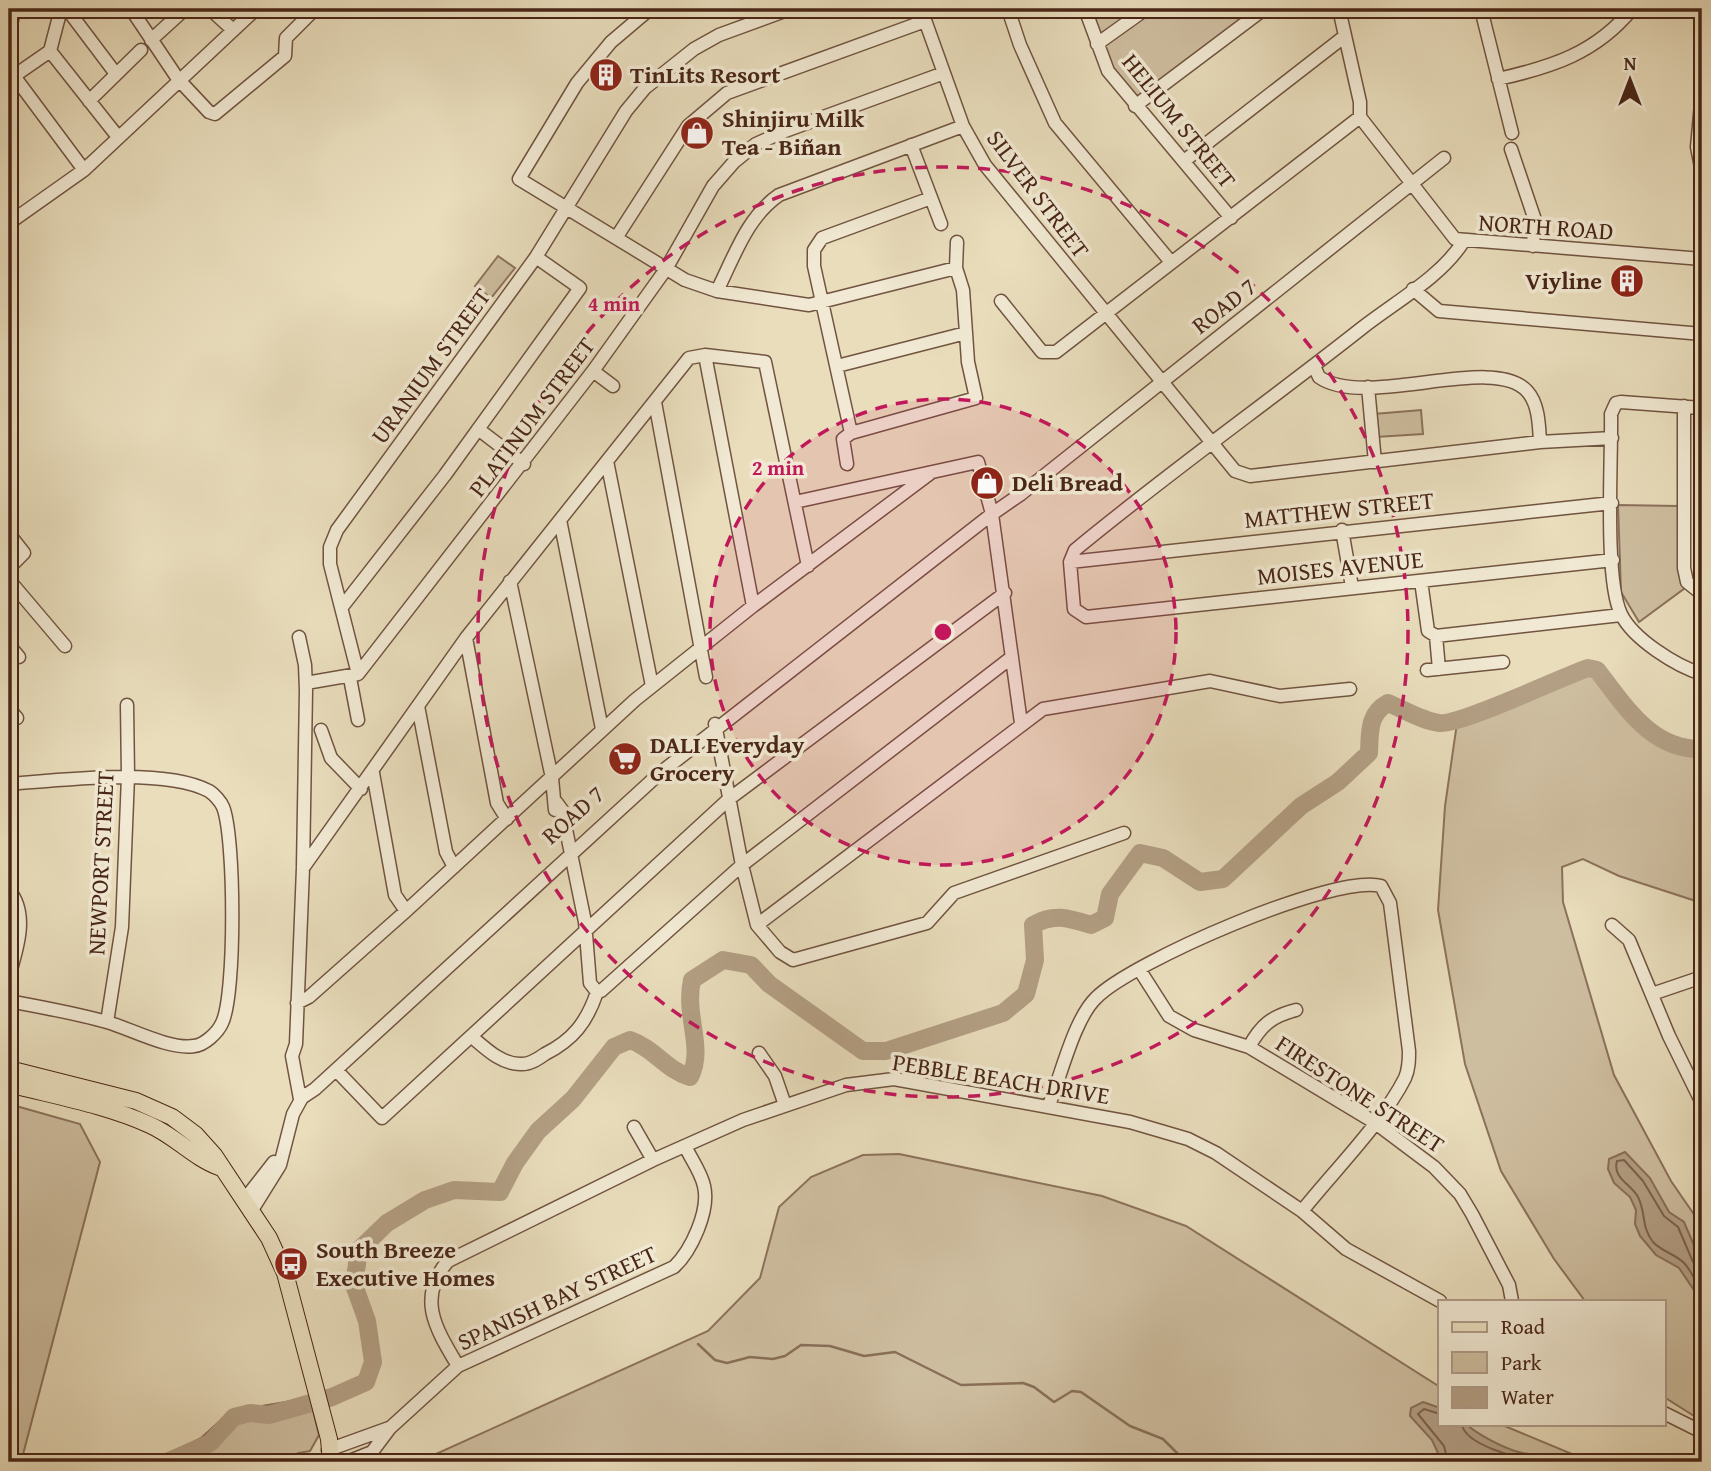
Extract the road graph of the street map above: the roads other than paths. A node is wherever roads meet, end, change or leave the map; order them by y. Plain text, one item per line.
1 (14, 9) edge
2 (61, 9) edge
3 (67, 9) edge
4 (131, 9) edge
5 (184, 9) edge
6 (210, 9) edge
7 (256, 9) edge
8 (315, 9) edge
9 (650, 9) edge
10 (790, 9) edge
11 (1008, 9) edge
12 (1085, 9) edge
13 (1146, 9) edge
14 (1264, 9) edge
15 (1339, 9) edge
16 (1481, 9) edge
17 (1632, 9) edge
18 (923, 15) edge
19 (233, 30) junction
20 (9, 36) edge
21 (1345, 36) junction
22 (151, 40) junction
23 (1097, 44) junction
24 (141, 50) dead end
25 (50, 51) junction
26 (944, 73) junction
27 (116, 74) junction
28 (11, 76) edge
29 (178, 79) junction
30 (1497, 79) junction
31 (1702, 93) edge
32 (89, 100) junction
33 (1135, 106) junction
34 (1360, 117) junction
35 (963, 126) junction
36 (1512, 132) dead end
37 (118, 137) junction
38 (911, 145) junction
39 (1511, 149) dead end
40 (1444, 158) dead end
41 (1184, 161) junction
42 (85, 170) junction
43 (1702, 172) edge
44 (1412, 186) junction
45 (931, 198) junction
46 (567, 208) junction
47 (1231, 218) junction
48 (9, 223) edge
49 (941, 224) dead end
50 (616, 238) junction
51 (957, 242) dead end
52 (1463, 242) junction
53 (1533, 246) junction
54 (536, 257) junction
55 (1702, 259) edge
56 (1170, 261) junction
57 (956, 268) junction
58 (666, 269) junction
59 (1413, 289) junction
60 (717, 291) junction
61 (1001, 300) dead end
62 (823, 304) junction
63 (1103, 313) junction
64 (966, 333) junction
65 (1702, 334) edge
66 (705, 355) junction
67 (837, 366) junction
68 (1314, 366) junction
69 (593, 371) junction
70 (1162, 382) junction
71 (613, 386) dead end
72 (1368, 387) junction
73 (655, 402) junction
74 (1684, 406) junction
75 (1702, 408) edge
76 (478, 429) junction
77 (851, 433) junction
78 (1612, 438) junction
79 (1210, 442) junction
80 (1541, 442) junction
81 (607, 461) junction
82 (1375, 462) junction
83 (524, 464) junction
84 (848, 464) dead end
85 (932, 472) junction
86 (795, 502) junction
87 (1612, 503) junction
88 (991, 511) junction
89 (559, 520) junction
90 (1342, 530) junction
91 (9, 534) edge
92 (1613, 560) junction
93 (1070, 562) junction
94 (808, 566) junction
95 (9, 569) edge
96 (9, 580) edge
97 (1421, 580) junction
98 (510, 581) junction
99 (1352, 587) junction
100 (1005, 593) junction
101 (1702, 594) edge
102 (754, 606) junction
103 (342, 607) junction
104 (1621, 615) junction
105 (1436, 636) junction
106 (299, 637) dead end
107 (466, 638) junction
108 (9, 645) edge
109 (65, 646) dead end
110 (700, 649) junction
111 (19, 657) dead end
112 (1012, 657) junction
113 (1503, 662) dead end
114 (1702, 674) edge
115 (354, 676) junction
116 (706, 677) dead end
117 (306, 683) junction
118 (652, 686) junction
119 (1350, 689) dead end
120 (127, 705) dead end
121 (418, 706) junction
122 (358, 720) dead end
123 (1021, 723) junction
124 (715, 724) junction
125 (602, 729) junction
126 (321, 730) dead end
127 (373, 774) junction
128 (128, 776) junction
129 (552, 778) junction
130 (9, 784) edge
131 (361, 789) junction
132 (729, 799) junction
133 (507, 819) junction
134 (1124, 833) dead end
135 (567, 853) junction
136 (741, 865) junction
137 (454, 867) junction
138 (303, 868) junction
139 (9, 890) edge
140 (406, 911) junction
141 (757, 925) junction
142 (1612, 925) dead end
143 (584, 931) junction
144 (1139, 970) junction
145 (9, 976) edge
146 (1702, 976) edge
147 (597, 992) junction
148 (1652, 994) junction
149 (10, 1000) edge
150 (297, 1003) junction
151 (1296, 1010) dead end
152 (107, 1022) junction
153 (472, 1037) junction
154 (1249, 1047) junction
155 (760, 1053) dead end
156 (9, 1069) edge
157 (337, 1070) junction
158 (9, 1084) edge
159 (300, 1099) junction
160 (1702, 1103) edge
161 (785, 1105) junction
162 (1049, 1105) junction
163 (152, 1117) junction
164 (1374, 1122) junction
165 (634, 1127) dead end
166 (685, 1146) junction
167 (653, 1160) junction
168 (248, 1205) junction
169 (1301, 1211) junction
170 (1438, 1300) edge
171 (1512, 1300) edge
172 (458, 1366) junction
173 (1666, 1414) edge
174 (390, 1428) junction
175 (1702, 1432) edge
176 (333, 1452) edge
177 (347, 1462) edge

1 - 20 street
2 - 25 street
3 - 27 street
4 - 22 street
5 - 22 street
6 - 19 street
7 - 19 street
8 - 29 street
9 - 46 street
10 - 46 street, URANIUM STREET
11 - 56 street
12 - 23 street, HELIUM STREET
13 - 23 street
14 - 33 street
15 - 21 street
16 - 30 street
17 - 30 street
18 - 26 street, SILVER STREET
18 - 50 street
19 - 29 street
21 - 34 street
21 - 41 street
22 - 29 street
23 - 33 street, HELIUM STREET
24 - 27 street
25 - 28 street
25 - 32 street
26 - 35 street, SILVER STREET
26 - 58 street, PLATINUM STREET
27 - 32 street
28 - 42 street
29 - 37 street
30 - 36 street
31 - 43 street
32 - 37 street
33 - 41 street, HELIUM STREET
34 - 44 street, NORTH ROAD
34 - 47 street
35 - 38 street
35 - 63 street, SILVER STREET
37 - 42 street
38 - 45 street
38 - 60 street
39 - 53 street
40 - 44 street, ROAD 7
41 - 47 street, HELIUM STREET
42 - 48 street
44 - 52 street, NORTH ROAD
44 - 70 street, ROAD 7
45 - 49 street
45 - 62 street
46 - 50 street
46 - 54 street, URANIUM STREET
47 - 56 street
50 - 58 street
51 - 57 street
52 - 53 street, NORTH ROAD
52 - 59 street
53 - 55 street, NORTH ROAD
54 - 76 street
54 - 103 street, URANIUM STREET
56 - 63 street
57 - 62 street
57 - 64 street
58 - 60 street
58 - 69 street, PLATINUM STREET
59 - 65 street
59 - 68 street
60 - 62 street
61 - 63 street
62 - 67 street
63 - 70 street, SILVER STREET
64 - 67 street
64 - 77 street
66 - 73 street
66 - 86 street
66 - 102 street
67 - 77 street
68 - 72 street
68 - 79 street
69 - 71 street
69 - 83 street, PLATINUM STREET
70 - 79 street, SILVER STREET
70 - 88 street, ROAD 7
72 - 80 street
72 - 82 street
73 - 81 street
73 - 110 street
74 - 75 street
74 - 78 street
74 - 101 street
76 - 83 street
76 - 103 street
77 - 84 street
78 - 80 street
78 - 87 street
79 - 82 street, SILVER STREET
79 - 93 street
80 - 82 street
81 - 89 street
81 - 118 street
83 - 115 street, PLATINUM STREET
85 - 86 street
85 - 88 street
85 - 94 street
86 - 94 street
87 - 90 street, MATTHEW STREET
87 - 92 street
88 - 100 street
88 - 124 street, ROAD 7
89 - 98 street
89 - 125 street
90 - 93 street, MATTHEW STREET
90 - 99 street
91 - 95 street
92 - 97 street, MOISES AVENUE
92 - 104 street
93 - 99 street, MOISES AVENUE
94 - 102 street
96 - 109 street
97 - 99 street, MOISES AVENUE
97 - 105 street
98 - 107 street
98 - 129 street
100 - 112 street
100 - 132 street
102 - 110 street
103 - 115 street
104 - 105 street
104 - 114 street
105 - 113 street
106 - 117 street
107 - 121 street
107 - 133 street
108 - 111 street
110 - 116 street
110 - 118 street
112 - 123 street
112 - 136 street
115 - 117 street
115 - 122 street
117 - 138 street
118 - 125 street
119 - 123 street
120 - 128 street, NEWPORT STREET
121 - 127 street
121 - 137 street
123 - 141 street
124 - 132 street
124 - 135 street, ROAD 7
125 - 129 street
126 - 131 street
127 - 131 street
127 - 140 street
128 - 130 street
128 - 152 street, NEWPORT STREET
128 - 152 street
129 - 133 street
129 - 135 street
131 - 138 street
132 - 136 street
132 - 143 street
133 - 137 street
134 - 141 street
135 - 143 street
135 - 157 street, ROAD 7
135 - 159 street, ROAD 7
136 - 141 street
136 - 147 street
137 - 140 street
138 - 150 street
139 - 145 street
140 - 150 street
142 - 148 street
143 - 147 street
143 - 153 street
144 - 154 street, FIRESTONE STREET
144 - 162 street
144 - 164 street
146 - 148 street
147 - 153 street
148 - 160 street
149 - 152 street
150 - 159 street
151 - 154 street
153 - 157 street
154 - 164 street, FIRESTONE STREET
155 - 161 street
156 - 163 main road
157 - 159 street, ROAD 7
158 - 163 main road
159 - 168 street, ROAD 7
161 - 162 street, PEBBLE BEACH DRIVE
161 - 166 street, PEBBLE BEACH DRIVE
162 - 169 street, PEBBLE BEACH DRIVE
163 - 168 main road
164 - 169 street
164 - 171 street, FIRESTONE STREET
165 - 167 street
166 - 167 street, PEBBLE BEACH DRIVE
166 - 172 street, SPANISH BAY STREET
167 - 172 street, PEBBLE BEACH DRIVE
168 - 176 main road
169 - 170 street, PEBBLE BEACH DRIVE
172 - 174 street, SPANISH BAY STREET
173 - 175 street
174 - 176 street, SPANISH BAY STREET
174 - 177 street, SPANISH BAY STREET

